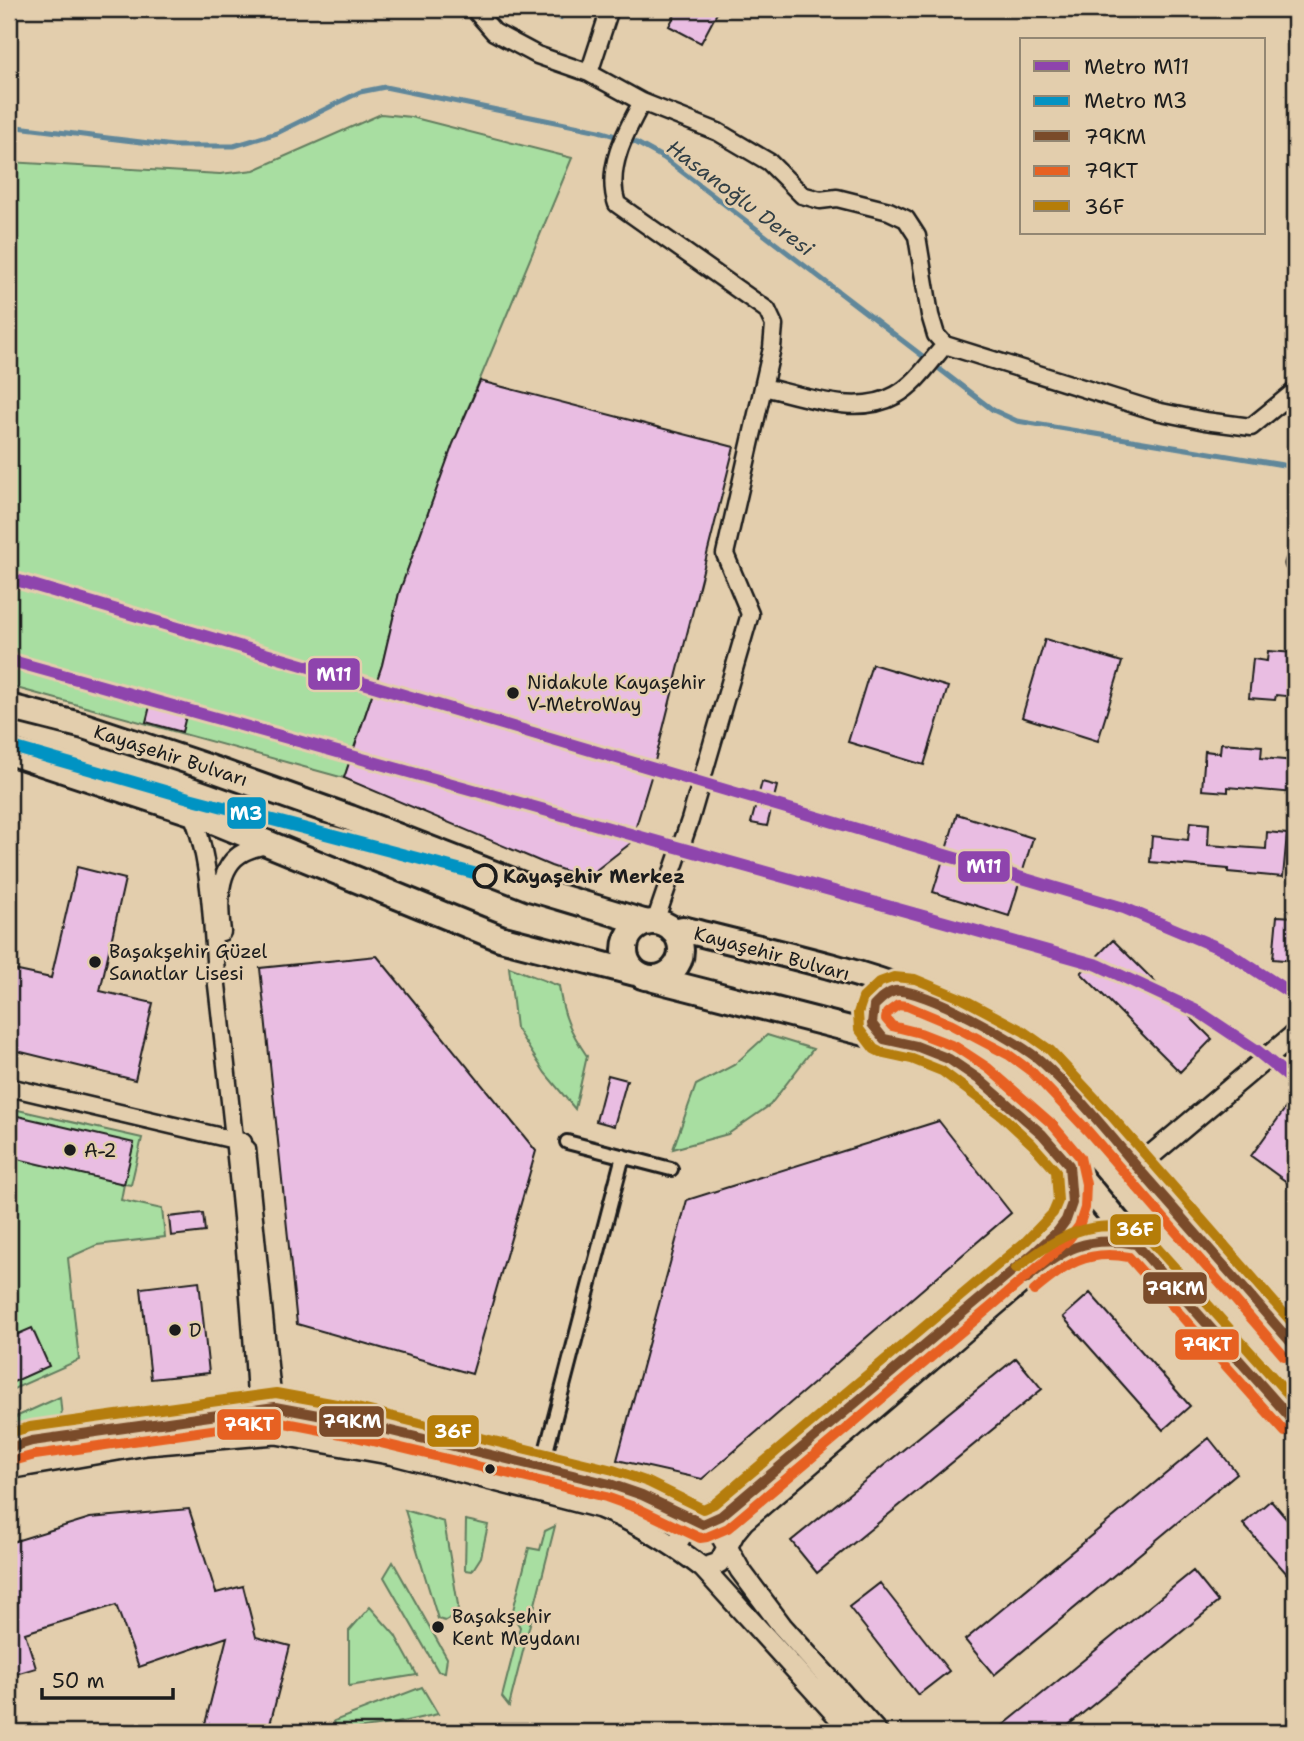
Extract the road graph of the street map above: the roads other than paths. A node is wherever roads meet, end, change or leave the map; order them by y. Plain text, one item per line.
1 (474, 9) edge
2 (610, 9) edge
3 (589, 73) junction
4 (642, 103) junction
5 (940, 351) junction
6 (763, 387) junction
7 (1295, 391) edge
8 (9, 707) edge
9 (9, 752) edge
10 (191, 812) junction
11 (270, 844) junction
12 (658, 925) junction
13 (645, 976) junction
14 (910, 992) junction
15 (1295, 1034) edge
16 (884, 1039) junction
17 (9, 1087) edge
18 (240, 1141) junction
19 (567, 1142) dead end
20 (623, 1156) junction
21 (1069, 1165) junction
22 (1137, 1167) junction
23 (671, 1169) dead end
24 (1136, 1244) junction
25 (1295, 1347) edge
26 (266, 1408) junction
27 (1295, 1423) edge
28 (267, 1434) junction
29 (9, 1448) edge
30 (541, 1467) junction
31 (9, 1469) edge
32 (589, 1479) junction
33 (581, 1503) junction
34 (703, 1524) junction
35 (676, 1546) junction
36 (726, 1547) junction
37 (703, 1568) junction
38 (852, 1732) edge
39 (877, 1732) edge

1 - 3 street
2 - 3 street
3 - 4 street
4 - 5 street
4 - 6 street
5 - 6 street
5 - 7 street
6 - 12 street
8 - 12 main road, Kayaşehir Bulvarı
9 - 10 main road
10 - 11 main road
10 - 18 street
11 - 13 main road
11 - 18 street
12 - 13 main road
12 - 13 main road, Kayaşehir Bulvarı
12 - 14 main road, Kayaşehir Bulvarı
13 - 16 main road
14 - 16 main road
14 - 22 main road, Kayaşehir Bulvarı
15 - 22 street
16 - 21 main road
17 - 18 street
18 - 26 street
19 - 20 street
20 - 23 street
20 - 30 street
21 - 24 main road
21 - 34 street
22 - 25 main road, Kayaşehir Bulvarı
24 - 27 main road
24 - 36 street
26 - 28 street
26 - 29 street
26 - 30 street
28 - 31 street
28 - 33 street
30 - 32 street
32 - 33 street
32 - 34 street
33 - 35 street
34 - 35 street
34 - 36 street
35 - 37 street
36 - 37 street
36 - 39 street
37 - 38 street

